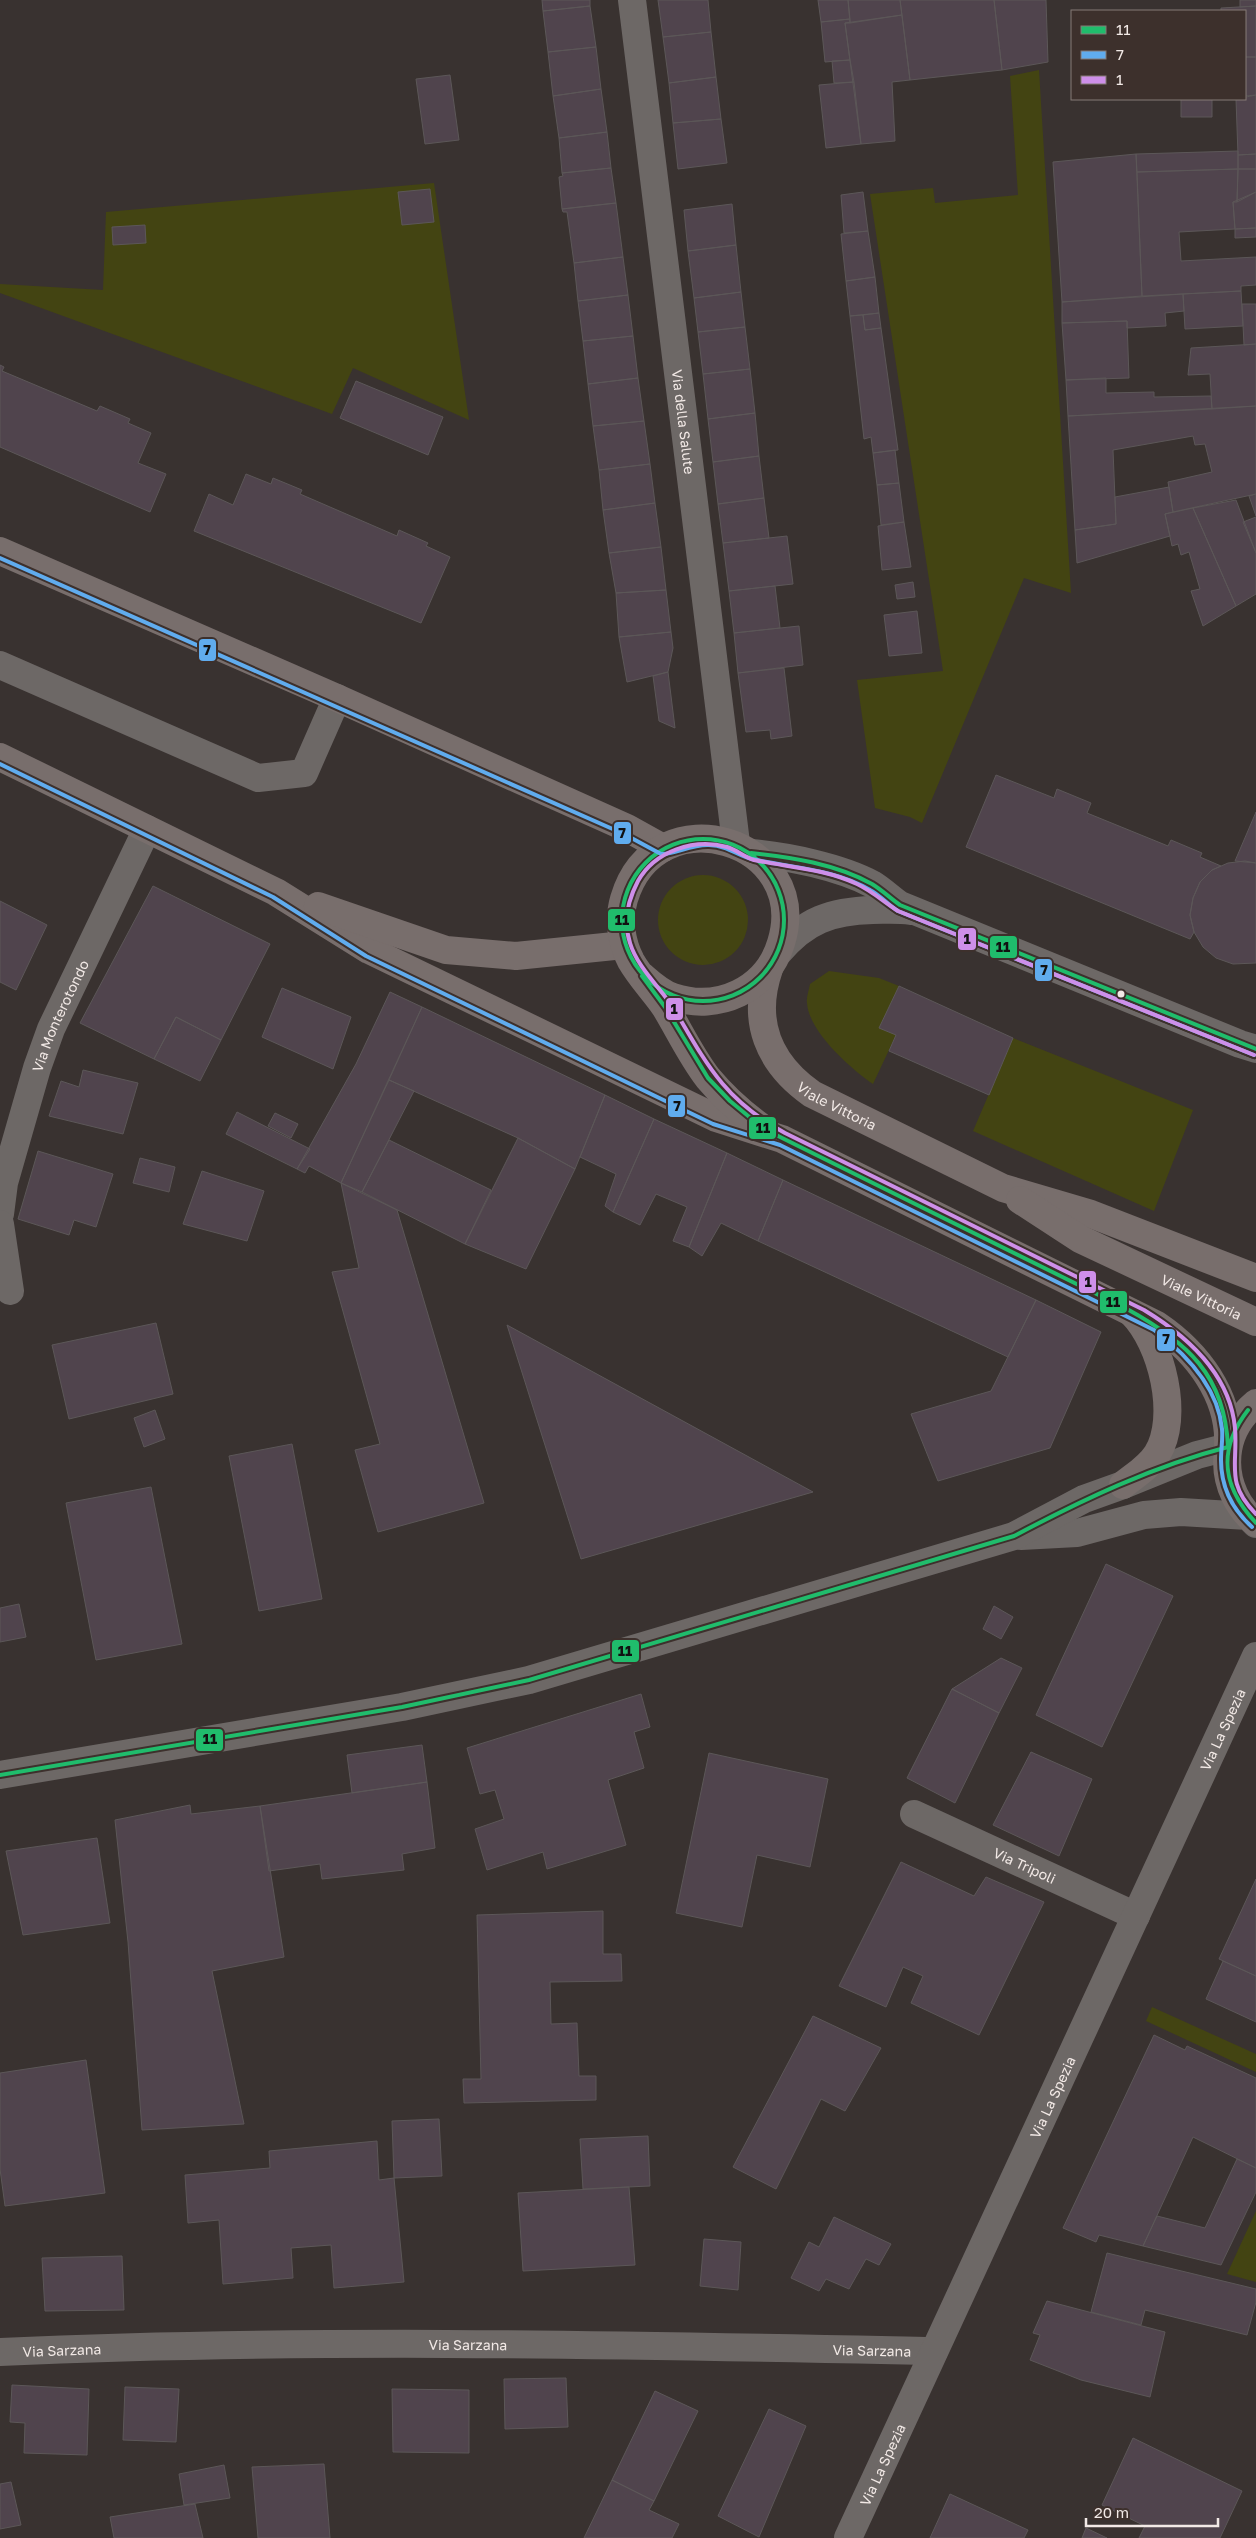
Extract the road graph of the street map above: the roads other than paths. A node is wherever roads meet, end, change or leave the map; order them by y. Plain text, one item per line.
1 (632, 0) edge
2 (0, 551) edge
3 (0, 665) edge
4 (337, 698) junction
5 (0, 756) edge
6 (147, 829) junction
7 (663, 848) junction
8 (744, 848) junction
9 (276, 892) junction
10 (915, 912) junction
11 (624, 944) junction
12 (774, 961) junction
13 (642, 976) junction
14 (1256, 1049) edge
15 (782, 1140) junction
16 (992, 1183) junction
17 (0, 1214) edge
18 (0, 1224) edge
19 (1256, 1278) edge
20 (10, 1291) dead end
21 (1127, 1309) junction
22 (1256, 1322) edge
23 (1256, 1403) edge
24 (1228, 1446) junction
25 (1123, 1485) junction
26 (1253, 1521) edge
27 (1014, 1536) junction
28 (1256, 1656) edge
29 (0, 1775) edge
30 (914, 1814) dead end
31 (1136, 1916) junction
32 (934, 2351) junction
33 (0, 2352) edge
34 (848, 2538) edge

1 - 8 street, Via della Salute
2 - 4 main road
3 - 4 street
4 - 7 main road
5 - 6 main road
6 - 9 main road
6 - 17 street, Via Monterotondo
7 - 8 main road
7 - 11 main road
8 - 10 street, Viale Vittoria
8 - 12 main road
9 - 11 main road
9 - 15 main road
10 - 12 street, Viale Vittoria
10 - 14 street, Viale Vittoria
11 - 13 main road
12 - 13 main road
12 - 16 main road, Viale Vittoria
13 - 15 main road
15 - 21 main road
16 - 19 main road, Viale Vittoria
16 - 22 main road, Viale Vittoria
18 - 20 street
21 - 24 main road
21 - 25 main road
23 - 24 main road
24 - 25 street
24 - 26 main road
25 - 27 street
26 - 27 street
27 - 29 street
28 - 31 street, Via La Spezia
30 - 31 street, Via Tripoli
31 - 32 street, Via La Spezia
32 - 33 street, Via Sarzana
32 - 34 street, Via La Spezia

